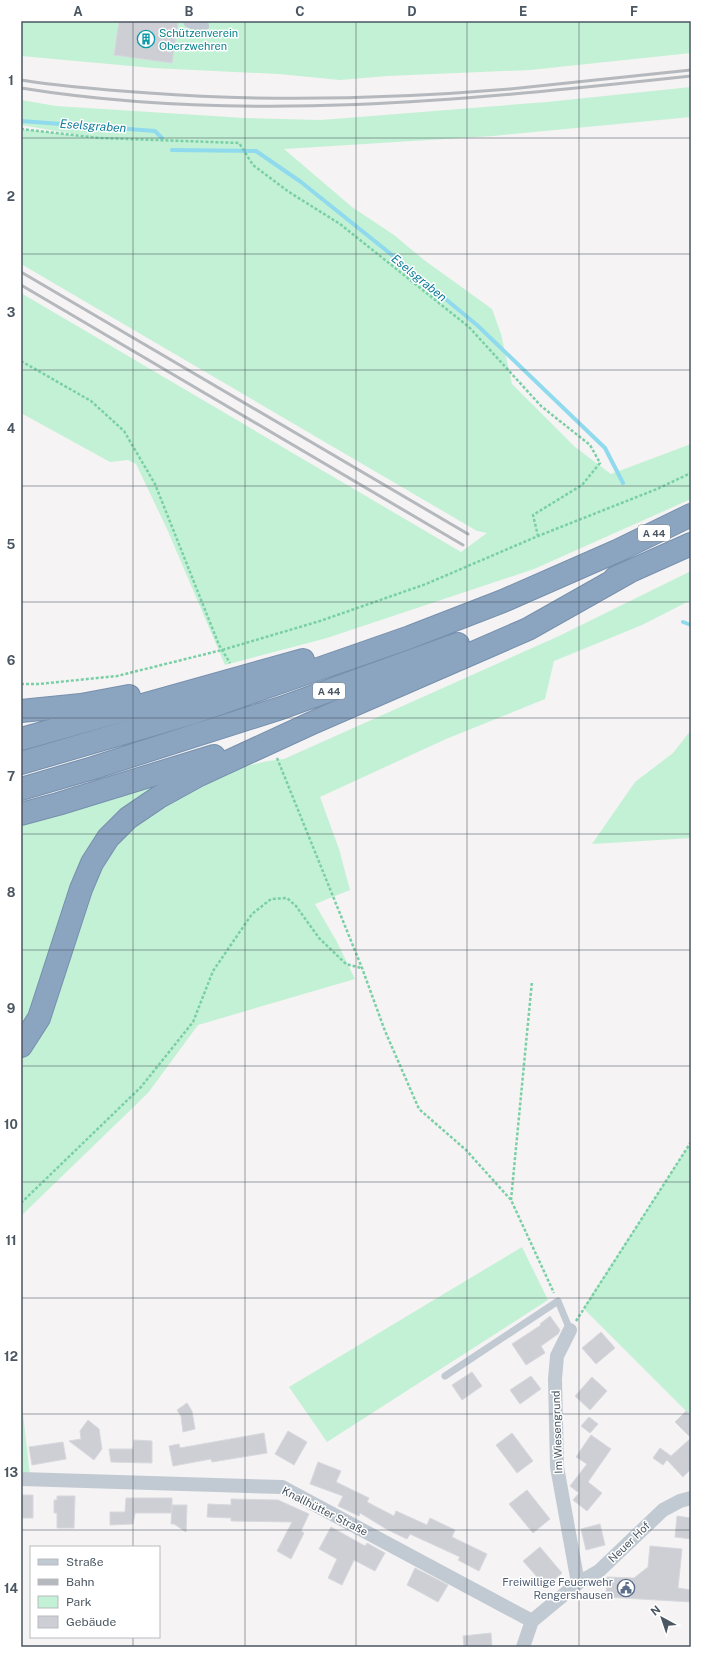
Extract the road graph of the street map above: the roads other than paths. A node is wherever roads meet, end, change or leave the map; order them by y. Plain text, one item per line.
1 (691, 515) edge
2 (691, 544) edge
3 (617, 551) junction
4 (629, 572) junction
5 (228, 672) junction
6 (21, 711) edge
7 (312, 723) junction
8 (21, 739) edge
9 (21, 763) edge
10 (21, 789) edge
11 (21, 814) edge
12 (21, 1046) edge
13 (570, 1330) joint
14 (445, 1376) dead end
15 (21, 1479) edge
16 (691, 1498) edge
17 (578, 1583) junction
18 (532, 1621) junction
19 (523, 1647) edge

1 - 3 highway, A 44
2 - 4 highway, A 44
3 - 5 highway
3 - 9 highway, A 44
4 - 7 highway
4 - 10 highway, A 44
5 - 6 highway
5 - 8 highway
7 - 11 highway
7 - 12 highway
13 - 14 lane
13 - 17 street, Im Wiesengrund
15 - 18 street, Knallhütter Straße
16 - 17 street, Neuer Hof
17 - 18 street, Neuer Hof
18 - 19 street

